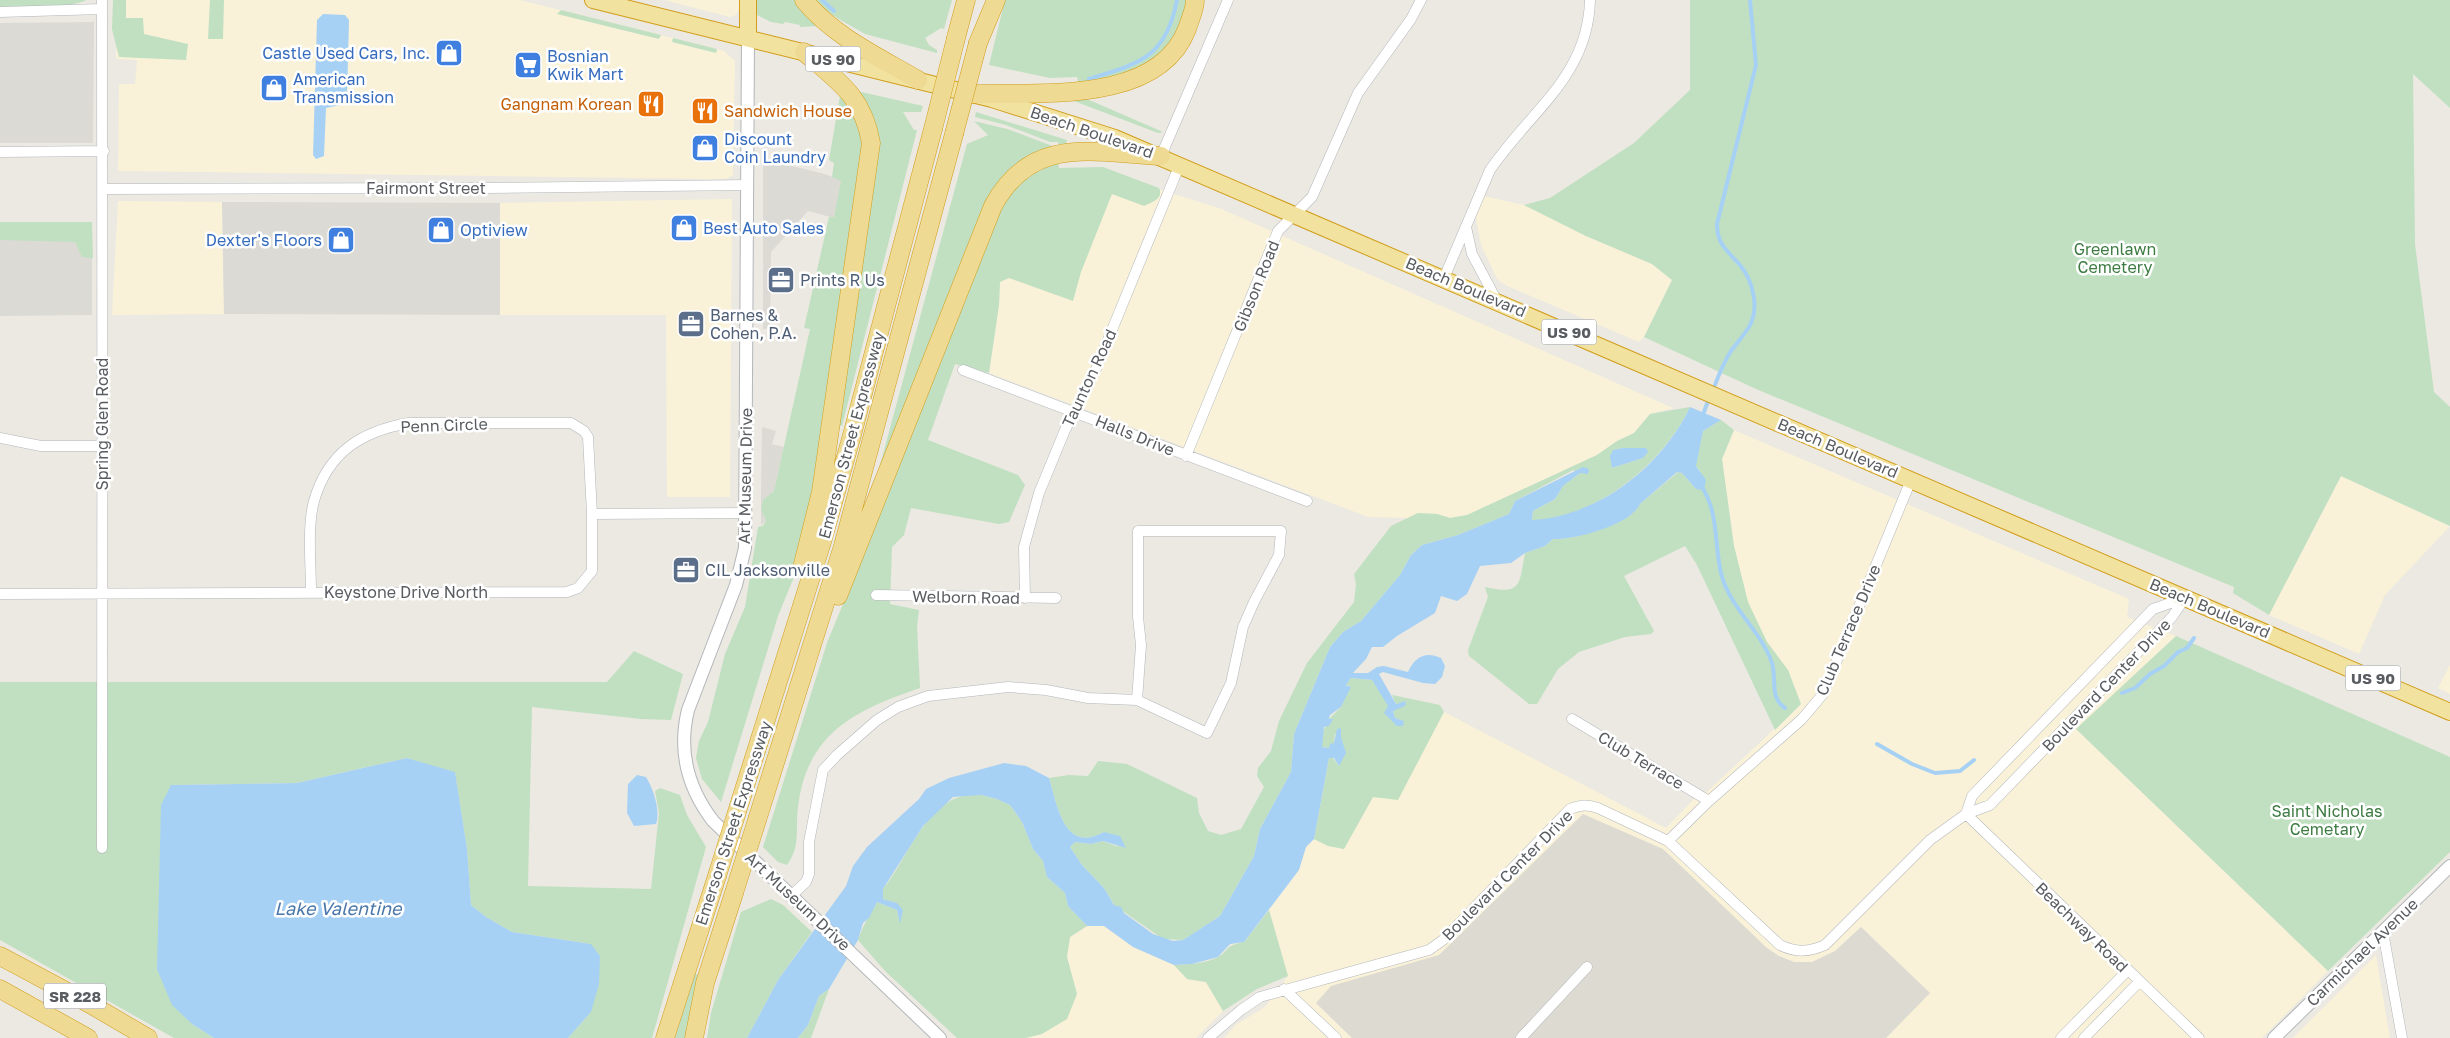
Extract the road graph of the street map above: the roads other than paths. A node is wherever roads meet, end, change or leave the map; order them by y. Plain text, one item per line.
1 (593, 0) edge
2 (748, 0) edge
3 (804, 0) edge
4 (961, 0) edge
5 (966, 0) edge
6 (989, 0) edge
7 (996, 0) edge
8 (1195, 0) edge
9 (1228, 0) edge
10 (1421, 0) edge
11 (1590, 0) edge
12 (620, 3) edge
13 (102, 5) edge
14 (0, 12) edge
15 (748, 38) junction
16 (956, 38) junction
17 (978, 43) junction
18 (804, 52) junction
19 (918, 80) junction
20 (973, 94) junction
21 (0, 152) edge
22 (104, 152) junction
23 (1161, 156) junction
24 (1180, 164) junction
25 (748, 185) junction
26 (104, 189) junction
27 (1296, 214) junction
28 (1466, 225) junction
29 (1444, 278) junction
30 (1497, 301) junction
31 (962, 370) dead end
32 (1076, 412) junction
33 (0, 438) edge
34 (101, 446) junction
35 (1186, 456) junction
36 (1912, 480) junction
37 (1307, 501) dead end
38 (745, 513) junction
39 (592, 514) junction
40 (311, 592) junction
41 (0, 594) edge
42 (102, 594) junction
43 (876, 595) dead end
44 (1026, 598) junction
45 (1056, 598) dead end
46 (2185, 598) junction
47 (786, 655) junction
48 (807, 662) junction
49 (1136, 700) junction
50 (2450, 712) edge
51 (1572, 719) dead end
52 (1709, 801) junction
53 (1966, 814) junction
54 (1668, 841) junction
55 (102, 848) dead end
56 (2450, 866) edge
57 (791, 896) junction
58 (2383, 932) junction
59 (0, 956) edge
60 (1587, 968) dead end
61 (2127, 970) junction
62 (2139, 982) junction
63 (0, 989) edge
64 (1284, 989) junction
65 (88, 1038) edge
66 (148, 1038) edge
67 (665, 1038) edge
68 (694, 1038) edge
69 (940, 1038) edge
70 (1208, 1038) edge
71 (1336, 1038) edge
72 (1521, 1038) edge
73 (2062, 1038) edge
74 (2084, 1038) edge
75 (2199, 1038) edge
76 (2274, 1038) edge
77 (2402, 1038) edge

1 - 12 highway, Beach Boulevard / US 90
2 - 15 highway
3 - 19 highway
4 - 16 highway
5 - 16 highway, Emerson Street Expressway
6 - 17 highway, Emerson Street Expressway
7 - 17 highway
8 - 20 highway
9 - 23 street
10 - 27 street, Gibson Road
11 - 28 street
12 - 15 highway, Beach Boulevard / US 90
13 - 14 street
13 - 22 street, Spring Glen Road
15 - 18 highway, Beach Boulevard / US 90
15 - 25 street, Art Museum Drive
16 - 47 highway, Emerson Street Expressway, bridge
17 - 48 highway, Emerson Street Expressway, bridge
18 - 19 highway, Beach Boulevard / US 90
18 - 47 highway
19 - 20 highway, Beach Boulevard / US 90
20 - 23 highway, Beach Boulevard / US 90
21 - 22 street
22 - 26 street, Spring Glen Road
23 - 24 highway, Beach Boulevard / US 90
23 - 48 highway
24 - 27 highway, Beach Boulevard / US 90
24 - 32 street, Taunton Road
25 - 26 street, Fairmont Street
25 - 38 street, Art Museum Drive
26 - 34 street, Spring Glen Road
27 - 29 highway, Beach Boulevard / US 90
27 - 35 street, Gibson Road
28 - 29 street
28 - 30 street
29 - 30 highway, Beach Boulevard / US 90
30 - 36 highway, Beach Boulevard / US 90
31 - 32 street, Halls Drive
32 - 35 street, Halls Drive
32 - 44 street, Taunton Road
33 - 34 street
34 - 42 street, Spring Glen Road
35 - 37 street, Halls Drive
36 - 46 highway, Beach Boulevard / US 90
36 - 52 street, Club Terrace Drive
38 - 39 street
38 - 57 street, Art Museum Drive
39 - 40 street, Keystone Drive North
39 - 40 street, Penn Circle
40 - 42 street, Keystone Drive North
41 - 42 street, Keystone Drive North
42 - 55 street, Spring Glen Road
43 - 44 street, Welborn Road
44 - 45 street, Welborn Road
46 - 50 highway, Beach Boulevard / US 90
46 - 53 street, Boulevard Center Drive
46 - 53 street, Boulevard Center Drive
47 - 67 highway, Emerson Street Expressway, bridge
48 - 68 highway, Emerson Street Expressway, bridge
49 - 49 street
49 - 57 street
51 - 52 street, Club Terrace
52 - 54 street, Club Terrace Drive
53 - 54 street, Boulevard Center Drive
53 - 61 street, Beachway Road
54 - 64 street, Boulevard Center Drive
56 - 58 street, Carmichael Avenue
57 - 69 street, Art Museum Drive
58 - 76 street, Carmichael Avenue
58 - 77 street
59 - 66 highway, SR 228
60 - 72 street
61 - 62 street, Beachway Road
61 - 73 street
62 - 74 street
62 - 75 street, Beachway Road
63 - 65 highway, SR 228
64 - 70 street, Boulevard Center Drive
64 - 71 street

